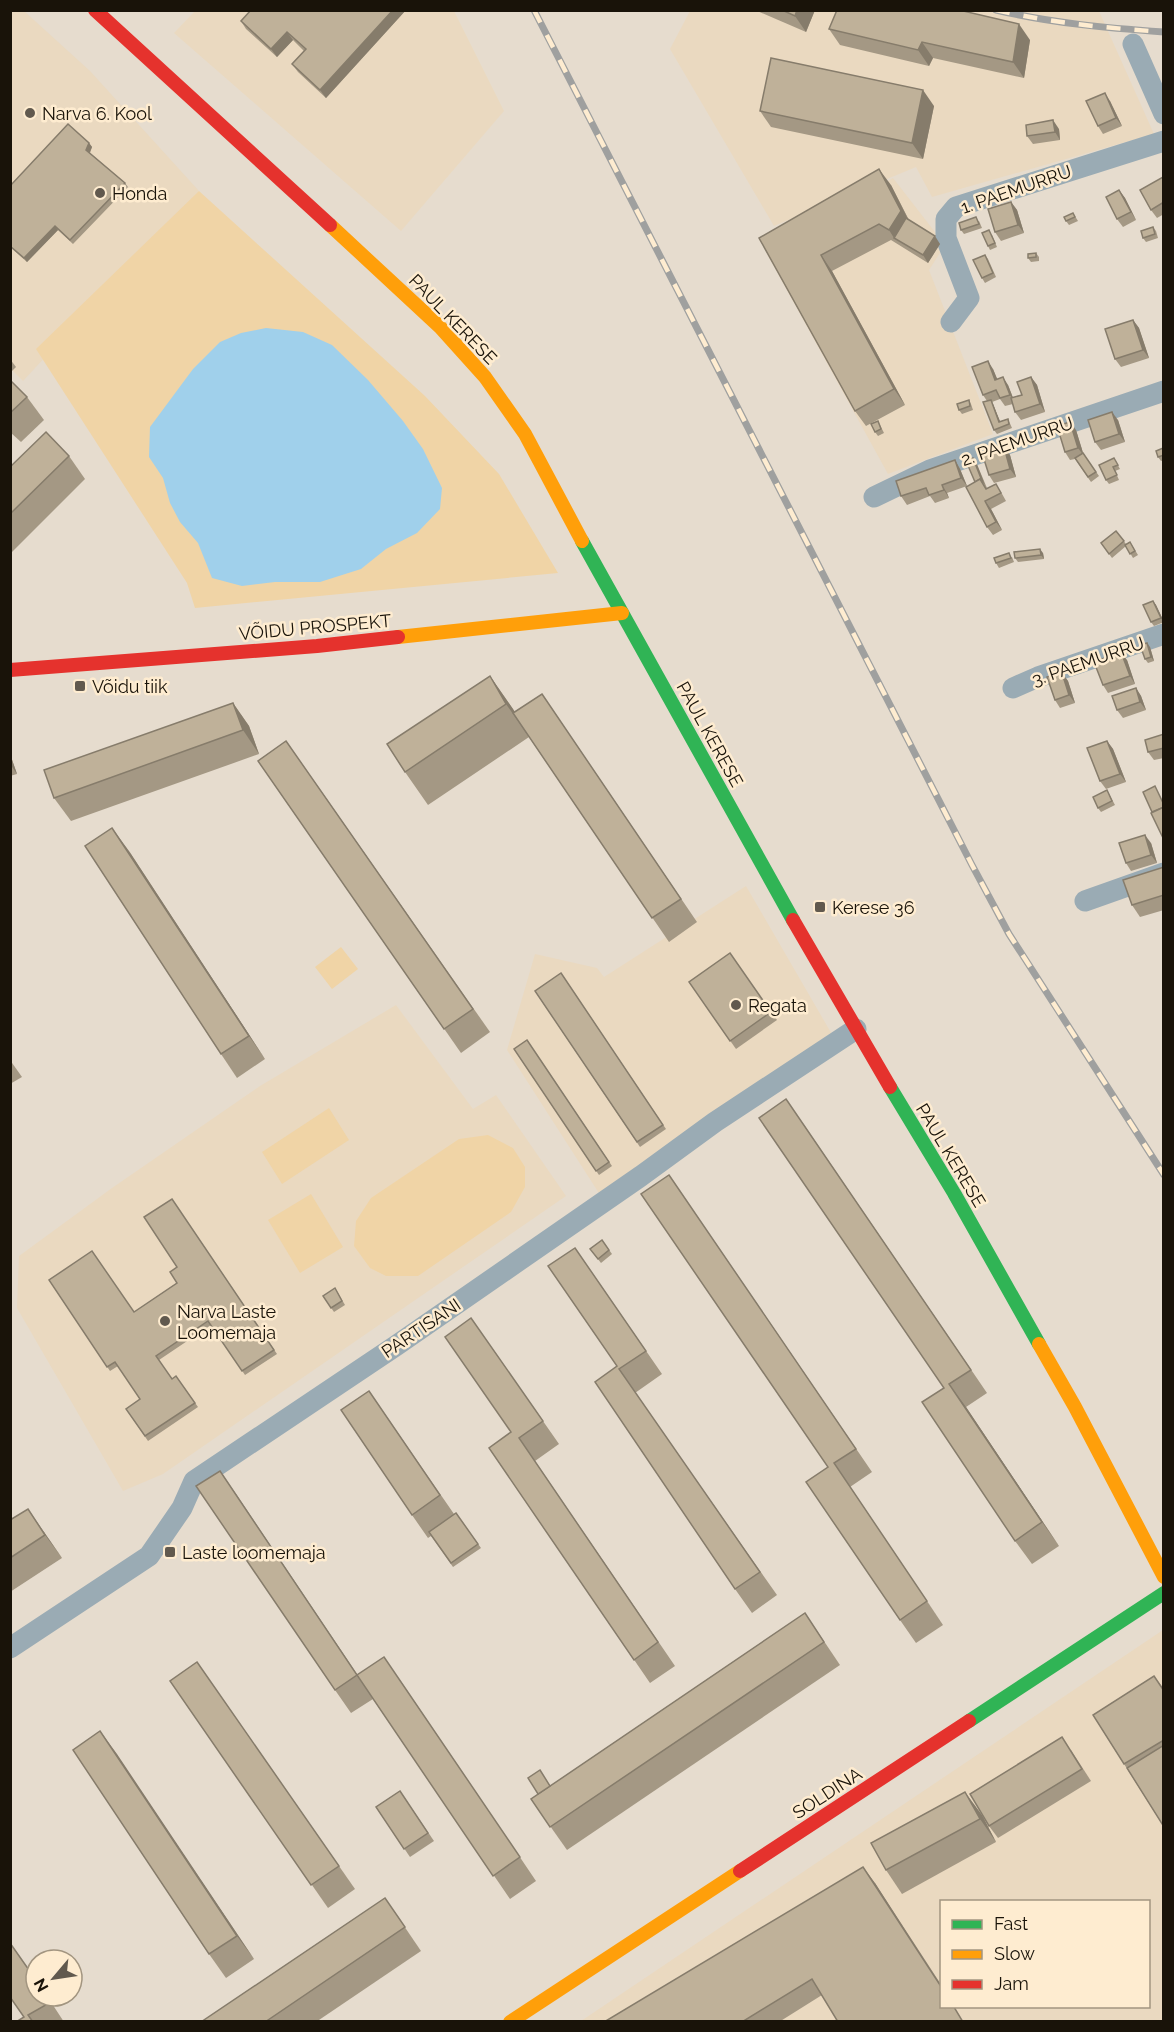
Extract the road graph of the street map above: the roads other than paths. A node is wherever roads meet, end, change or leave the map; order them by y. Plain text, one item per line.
1 (95, 10) edge
2 (1133, 44) dead end
3 (1164, 114) edge
4 (1164, 141) edge
5 (951, 322) dead end
6 (1164, 391) edge
7 (874, 498) dead end
8 (622, 613) junction
9 (1164, 634) edge
10 (10, 670) edge
11 (1013, 688) dead end
12 (1164, 873) edge
13 (1085, 901) dead end
14 (856, 1029) junction
15 (1164, 1577) edge
16 (1164, 1593) edge
17 (10, 1648) edge
18 (510, 2022) edge

1 - 8 main road, PAUL KERESE
2 - 3 street
4 - 5 street, 1. PAEMURRU
6 - 7 street, 2. PAEMURRU
8 - 10 main road, VÕIDU PROSPEKT
8 - 14 main road, PAUL KERESE
9 - 11 street, 3. PAEMURRU
12 - 13 street
14 - 15 main road, PAUL KERESE
14 - 17 street, PARTISANI
16 - 18 main road, SOLDINA

